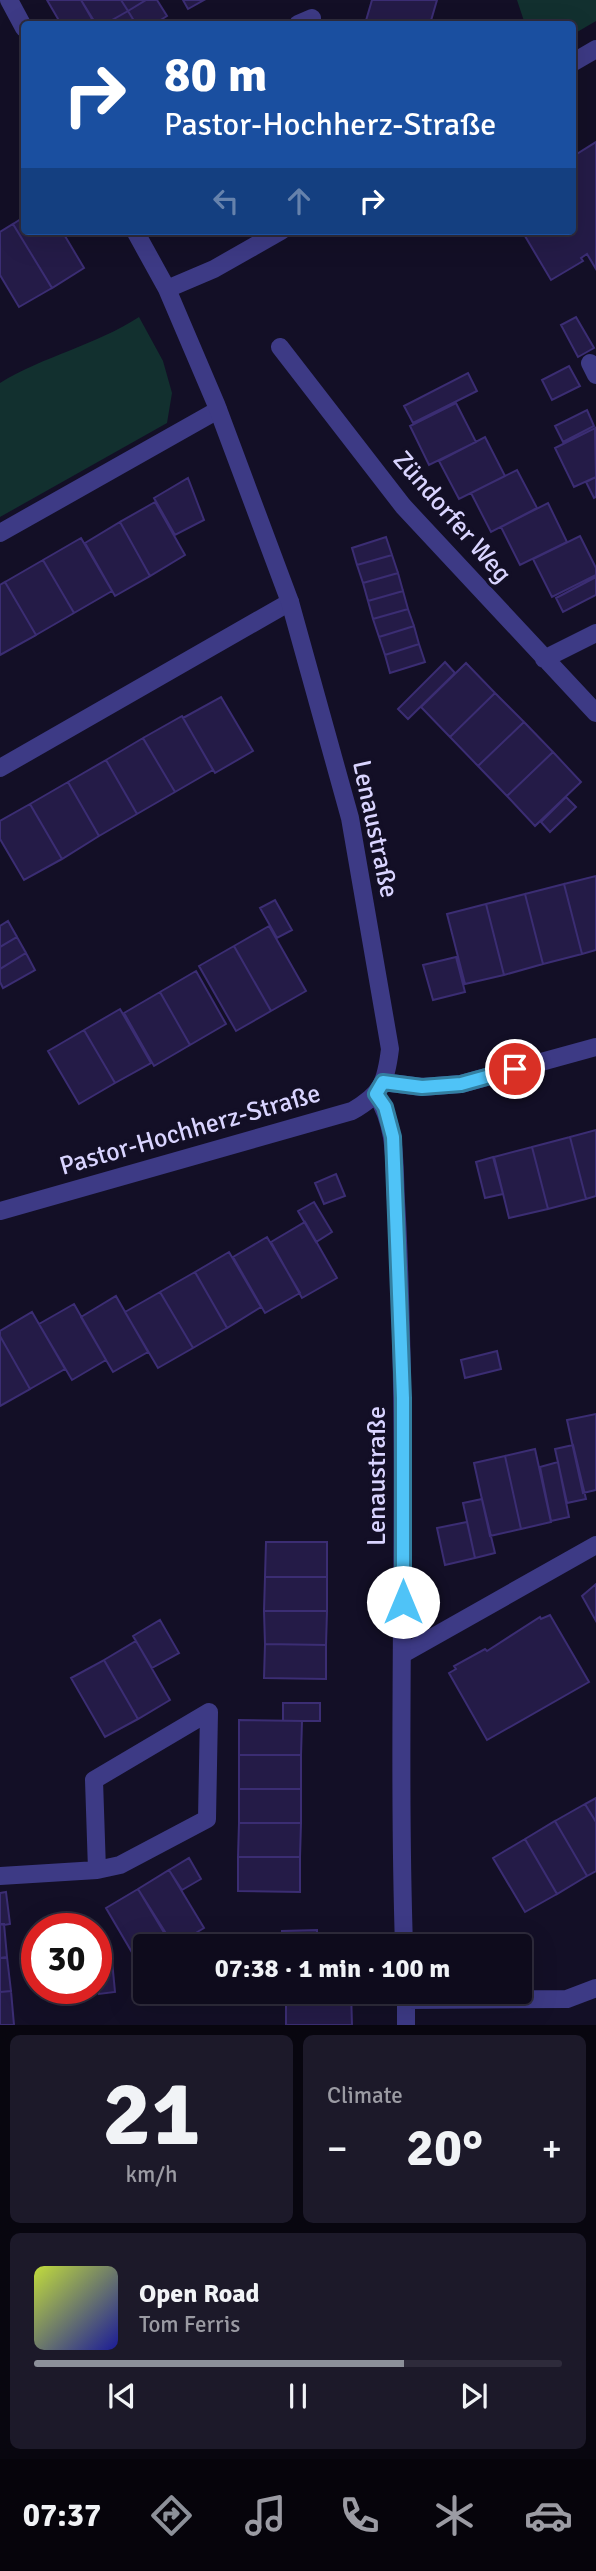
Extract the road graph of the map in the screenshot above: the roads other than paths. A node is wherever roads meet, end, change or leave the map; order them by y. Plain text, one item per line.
1 (9, 0) edge
2 (21, 22) edge
3 (596, 49) edge
4 (576, 61) edge
5 (137, 235) edge
6 (274, 235) edge
7 (167, 289) junction
8 (280, 347) dead end
9 (218, 410) junction
10 (0, 533) edge
11 (290, 602) junction
12 (596, 633) edge
13 (544, 659) junction
14 (596, 713) edge
15 (0, 768) edge
16 (596, 1047) edge
17 (382, 1082) junction
18 (0, 1211) edge
19 (596, 1545) edge
20 (403, 1654) junction
21 (97, 1870) junction
22 (0, 1876) edge
23 (404, 1934) edge
24 (596, 1988) edge
25 (532, 1998) edge
26 (406, 2004) edge
27 (406, 2025) edge

1 - 2 street
3 - 4 street
5 - 7 street, Lenaustraße
6 - 7 street
7 - 9 street, Lenaustraße
8 - 13 street, Zündorfer Weg
9 - 10 street
9 - 11 street, Lenaustraße
11 - 15 street
11 - 17 street, Lenaustraße
12 - 13 street
13 - 14 street, Zündorfer Weg
16 - 17 street
17 - 18 street, Pastor-Hochherz-Straße
17 - 20 street, Lenaustraße
19 - 20 street
20 - 23 street, Lenaustraße
21 - 21 street
21 - 22 street
24 - 25 street
26 - 27 street

